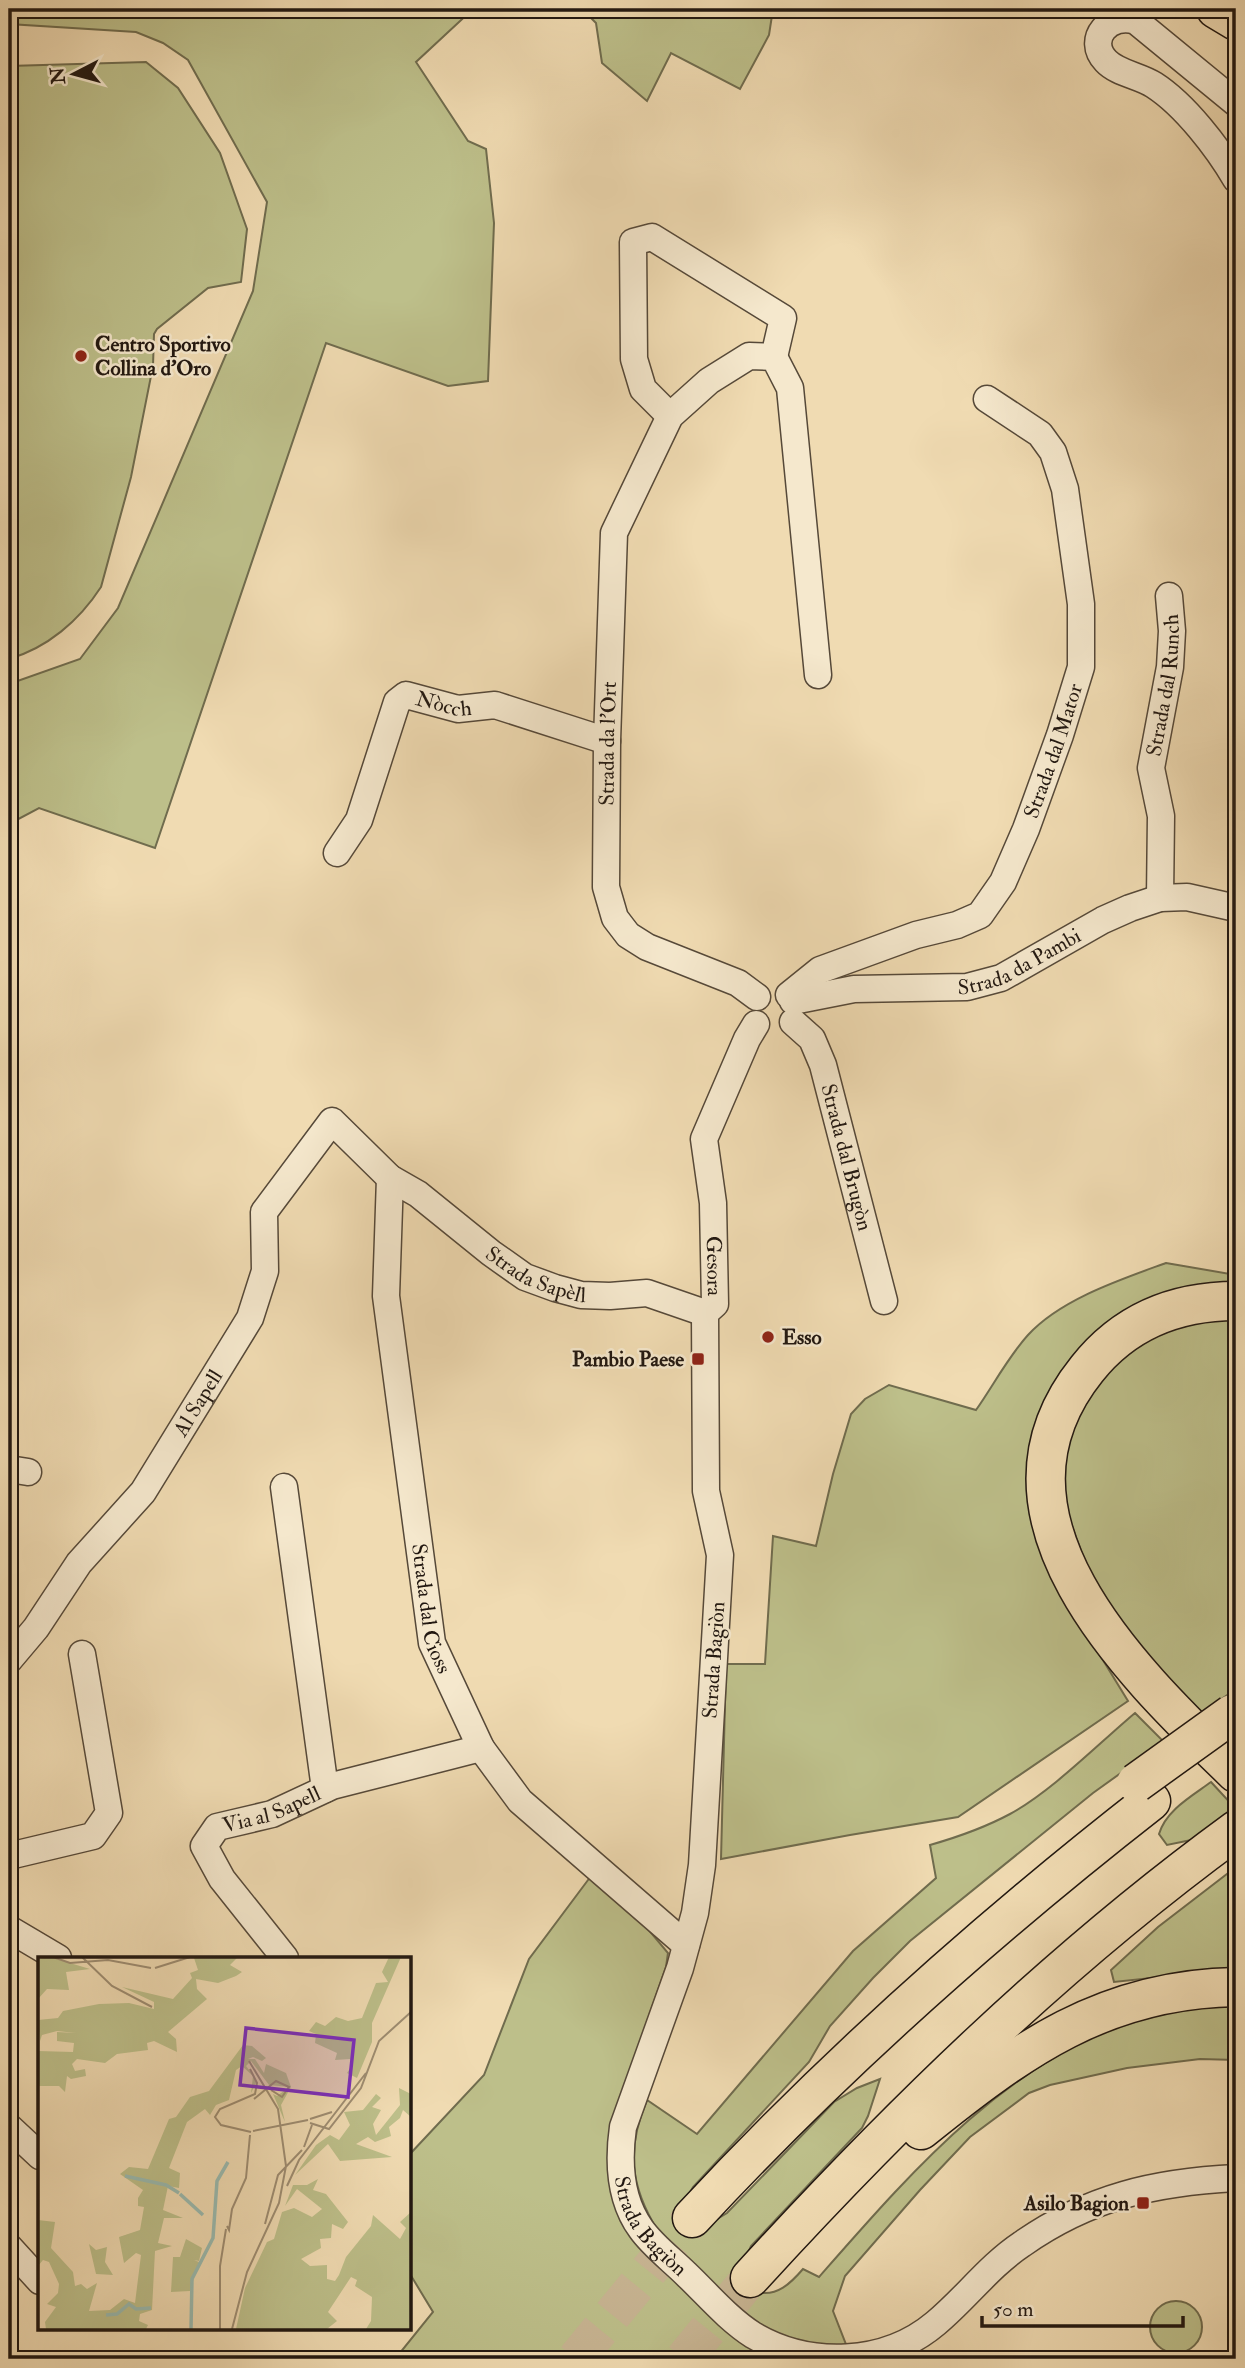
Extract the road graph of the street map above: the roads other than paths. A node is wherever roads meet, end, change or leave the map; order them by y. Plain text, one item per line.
1 (1216, 9) edge
2 (1108, 15) edge
3 (1236, 22) edge
4 (1236, 103) edge
5 (1236, 179) edge
6 (774, 357) junction
7 (987, 399) dead end
8 (670, 416) junction
9 (1169, 596) dead end
10 (818, 675) dead end
11 (607, 741) junction
12 (337, 853) dead end
13 (1160, 898) junction
14 (1236, 908) edge
15 (757, 997) junction
16 (792, 1006) junction
17 (756, 1024) junction
18 (332, 1121) joint
19 (390, 1178) junction
20 (884, 1301) dead end
21 (1236, 1301) edge
22 (705, 1313) junction
23 (284, 1487) dead end
24 (720, 1555) joint
25 (82, 1654) dead end
26 (9, 1660) edge
27 (1235, 1722) edge
28 (481, 1748) junction
29 (1236, 1773) edge
30 (325, 1789) junction
31 (1236, 1830) edge
32 (9, 1856) edge
33 (9, 1929) edge
34 (686, 1945) junction
35 (56, 1957) edge
36 (284, 1957) edge
37 (1236, 1987) edge
38 (9, 2127) edge
39 (38, 2154) edge
40 (1236, 2178) edge
41 (692, 2218) tunnel mouth
42 (9, 2247) edge
43 (38, 2278) edge

1 - 3 highway
2 - 4 street
2 - 5 street
6 - 8 street, Strada da l'Ort
6 - 8 street
6 - 10 street
7 - 16 street, Strada dal Mator
8 - 11 street, Strada da l'Ort
9 - 13 street, Strada dal Runch
11 - 12 street, Nòcch
11 - 15 street, Strada da l'Ort
13 - 14 street, Strada da Pambi
13 - 16 street, Strada da Pambi
15 - 16 street
15 - 17 street
16 - 17 street
16 - 20 street, Strada dal Brugòn
17 - 22 street, Gesora
18 - 19 street, Strada Sapèll
18 - 26 street, Al Sapell
19 - 22 street, Strada Sapèll
19 - 28 street, Strada dal Cioss
21 - 29 highway
22 - 24 street, Gesora
23 - 30 street
24 - 34 street, Strada Bagiòn
25 - 32 street
27 - 41 highway, bridge
28 - 30 street, Via al Sapell
28 - 34 street, Strada dal Cioss
30 - 36 street, Via al Sapell
31 - 37 highway
33 - 35 street
34 - 40 street, Strada Bagiòn
38 - 39 street
42 - 43 street

